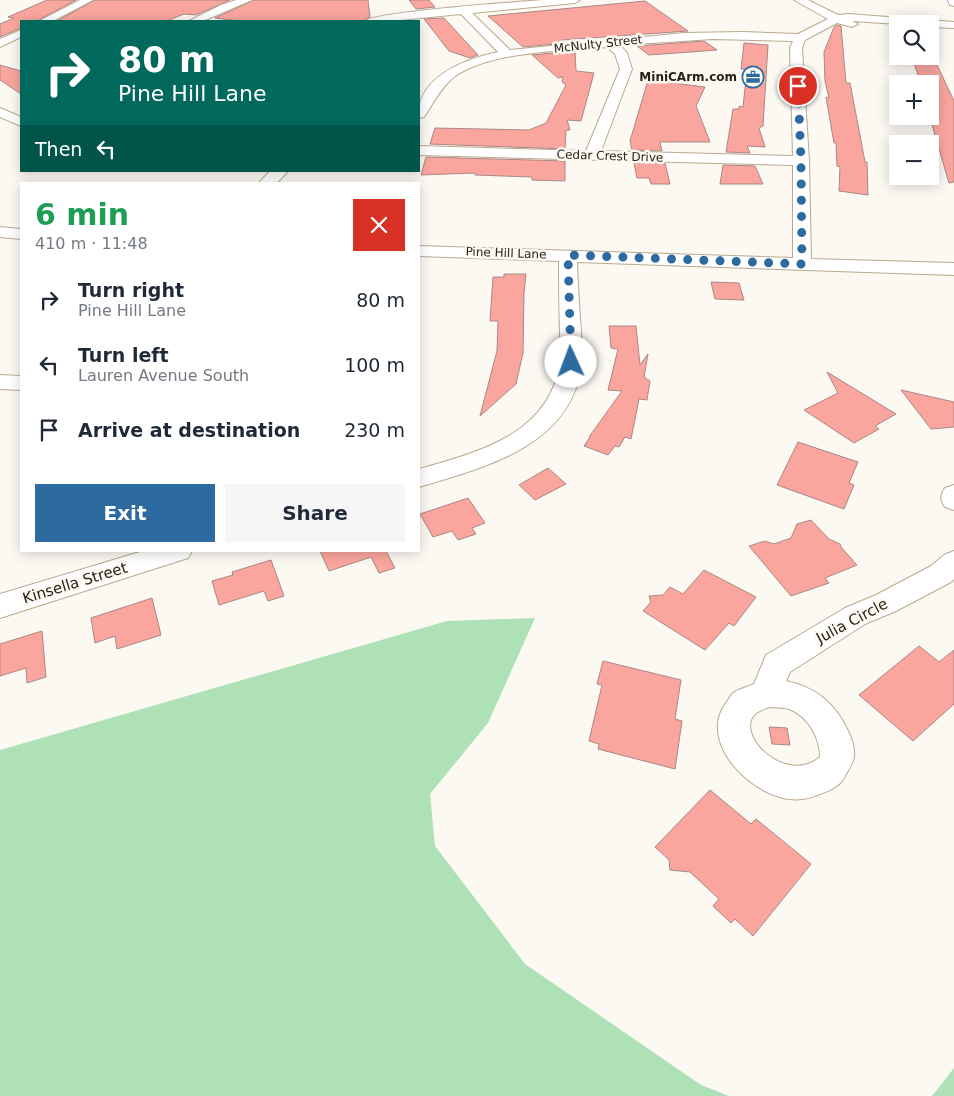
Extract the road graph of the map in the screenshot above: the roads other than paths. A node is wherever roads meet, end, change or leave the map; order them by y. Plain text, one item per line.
1 (88, 0) edge
2 (247, 0) edge
3 (569, 0) edge
4 (799, 0) edge
5 (463, 10) junction
6 (836, 19) junction
7 (47, 20) edge
8 (197, 20) edge
9 (379, 20) edge
10 (954, 25) edge
11 (889, 26) edge
12 (939, 30) edge
13 (954, 31) edge
14 (20, 33) edge
15 (800, 38) junction
16 (0, 43) edge
17 (610, 43) junction
18 (507, 54) junction
19 (20, 106) edge
20 (0, 112) edge
21 (420, 113) edge
22 (20, 122) edge
23 (420, 151) edge
24 (592, 156) junction
25 (801, 161) junction
26 (288, 173) edge
27 (270, 182) edge
28 (0, 232) edge
29 (20, 234) edge
30 (420, 251) edge
31 (568, 255) junction
32 (802, 264) junction
33 (954, 269) edge
34 (0, 382) edge
35 (20, 383) edge
36 (420, 478) edge
37 (954, 494) edge
38 (954, 501) edge
39 (175, 552) edge
40 (954, 562) edge
41 (0, 606) edge
42 (766, 693) dead end

1 - 7 street
2 - 8 street
3 - 5 street
4 - 6 street
5 - 9 street
5 - 18 street
6 - 10 street
6 - 11 street
6 - 15 street
12 - 13 street
14 - 16 street
15 - 17 street, McNulty Street
15 - 25 street
17 - 18 street, McNulty Street
17 - 24 street
18 - 21 street, McNulty Street
19 - 20 street
20 - 22 street
23 - 24 street, Cedar Crest Drive
24 - 25 street, Cedar Crest Drive
25 - 32 street
26 - 27 street
28 - 29 street
30 - 31 street, Pine Hill Lane
31 - 32 street, Pine Hill Lane
31 - 36 street
32 - 33 street, Pine Hill Lane
34 - 35 street
37 - 38 street
39 - 41 street, Kinsella Street
40 - 42 street, Julia Circle

